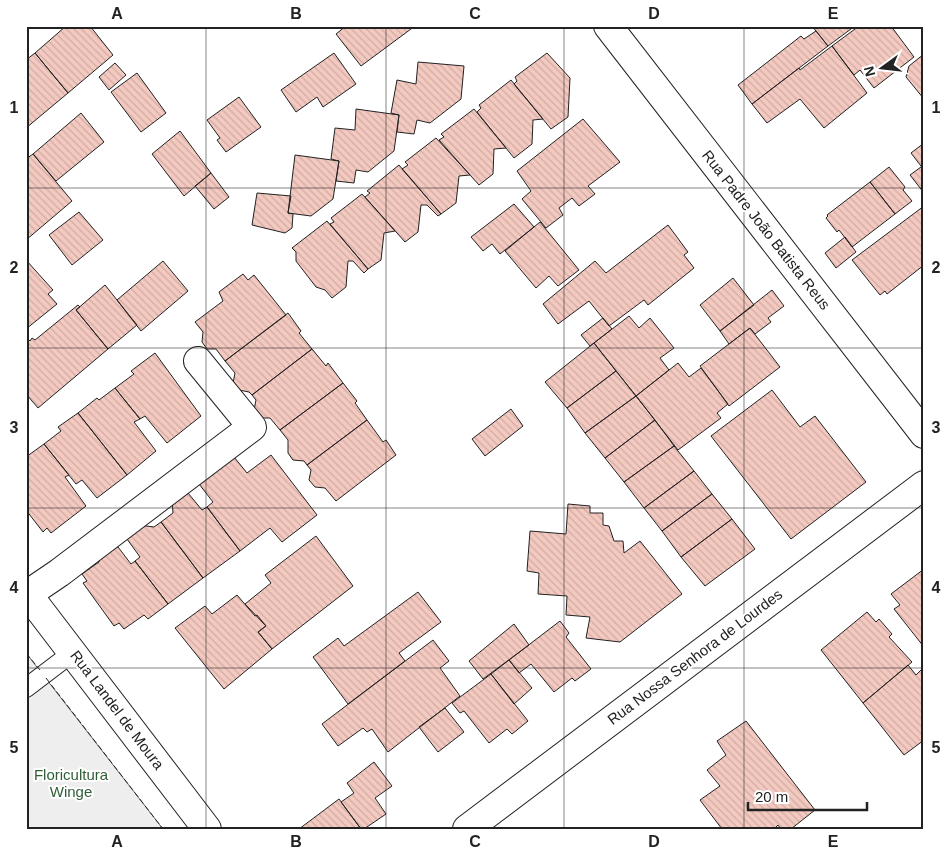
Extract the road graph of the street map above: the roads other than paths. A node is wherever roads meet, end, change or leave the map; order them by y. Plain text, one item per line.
1 (608, 26) edge
2 (198, 361) dead end
3 (924, 434) edge
4 (924, 485) edge
5 (27, 593) edge
6 (72, 653) junction
7 (26, 688) edge
8 (207, 829) edge
9 (467, 829) edge

1 - 3 street, Rua Padre João Batista Reus
2 - 5 street
4 - 9 street, Rua Nossa Senhora de Lourdes
5 - 6 street, Rua Landel de Moura
6 - 7 lane
6 - 8 street, Rua Landel de Moura

